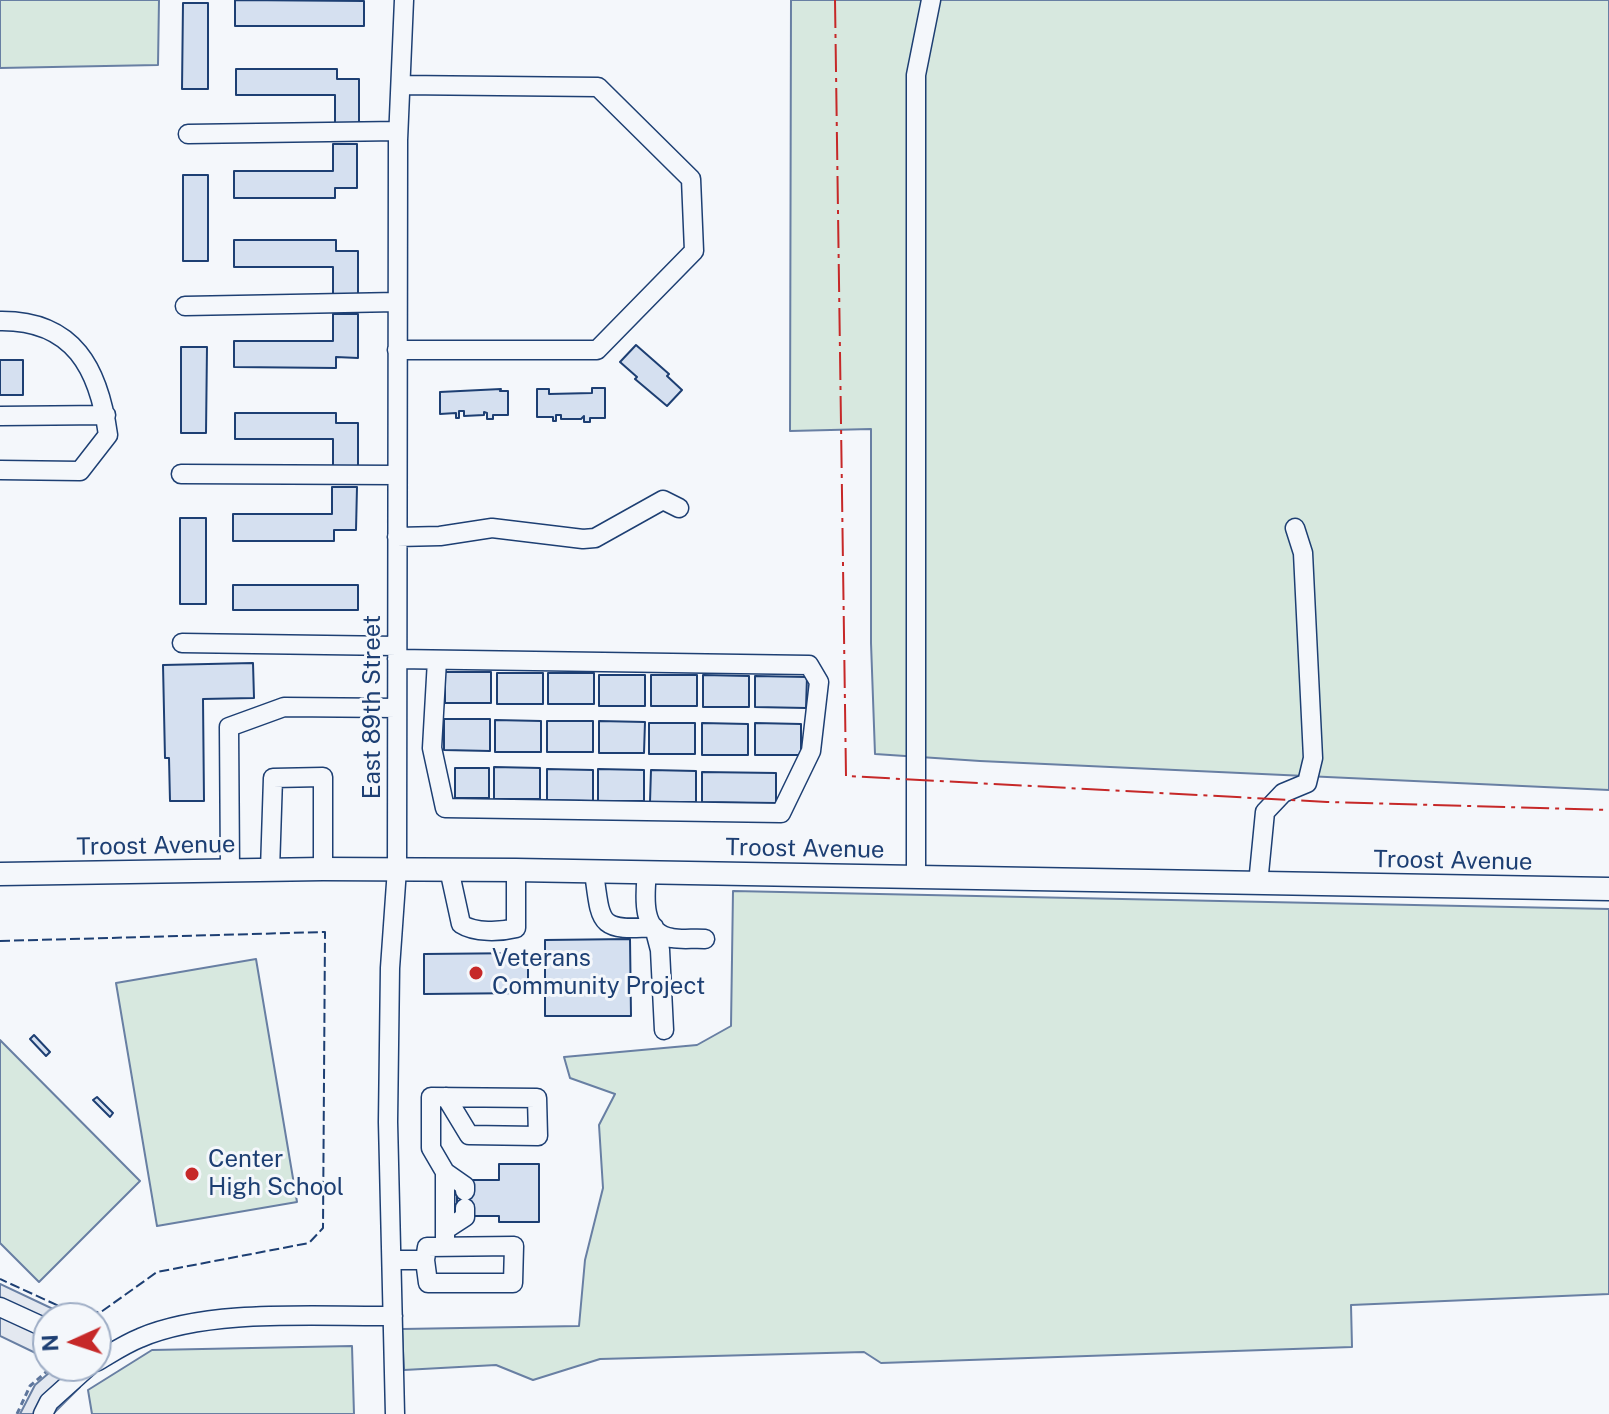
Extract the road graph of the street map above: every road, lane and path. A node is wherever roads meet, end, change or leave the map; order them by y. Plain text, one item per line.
1 (404, 0) edge
2 (931, 0) edge
3 (401, 85) junction
4 (398, 131) junction
5 (188, 134) dead end
6 (397, 302) junction
7 (185, 306) dead end
8 (0, 321) edge
9 (397, 350) junction
10 (106, 415) junction
11 (0, 416) edge
12 (0, 470) edge
13 (181, 474) dead end
14 (397, 475) junction
15 (679, 508) dead end
16 (1295, 528) dead end
17 (397, 537) junction
18 (182, 643) dead end
19 (397, 653) junction
20 (437, 660) junction
21 (397, 708) junction
22 (323, 869) junction
23 (397, 869) junction
24 (449, 869) junction
25 (230, 870) junction
26 (270, 870) junction
27 (516, 870) junction
28 (594, 872) junction
29 (647, 872) junction
30 (0, 874) edge
31 (916, 877) junction
32 (1258, 884) junction
33 (1609, 889) edge
34 (654, 927) junction
35 (705, 939) dead end
36 (664, 1030) dead end
37 (446, 1097) junction
38 (445, 1172) junction
39 (445, 1238) junction
40 (392, 1260) junction
41 (425, 1260) junction
42 (0, 1307) edge
43 (393, 1316) junction
44 (32, 1322) edge
45 (112, 1352) edge
46 (35, 1382) edge
47 (71, 1382) edge
48 (17, 1414) edge
49 (43, 1414) edge
50 (395, 1414) edge

1 - 3 street, East 89th Street
2 - 31 street
3 - 4 street, East 89th Street
3 - 9 street
4 - 5 street
4 - 6 street, East 89th Street
6 - 7 street
6 - 9 street, East 89th Street
8 - 10 street
9 - 14 street, East 89th Street
10 - 11 street
10 - 12 street
13 - 14 street
14 - 17 street, East 89th Street
15 - 17 street
16 - 32 street
17 - 19 street, East 89th Street
18 - 19 street
19 - 20 street
19 - 21 street, East 89th Street
20 - 20 street
21 - 23 street, East 89th Street
21 - 25 street
22 - 23 main road, Troost Avenue
22 - 26 main road, Troost Avenue
22 - 26 street
23 - 24 main road, Troost Avenue
23 - 40 street, East 89th Street
24 - 27 main road, Troost Avenue
24 - 27 street
25 - 26 main road, Troost Avenue
25 - 30 main road, Troost Avenue
27 - 28 main road, Troost Avenue
28 - 29 main road, Troost Avenue
28 - 34 street
29 - 31 main road, Troost Avenue
29 - 34 street
31 - 32 main road, Troost Avenue
32 - 33 main road, Troost Avenue
34 - 35 street
34 - 36 street
37 - 37 street
37 - 38 street
38 - 39 street
38 - 39 street
39 - 41 street
39 - 41 street
40 - 41 street
40 - 43 street, East 89th Street
42 - 44 street
43 - 45 street
43 - 50 street, East 89th Street
46 - 48 path
47 - 49 street

